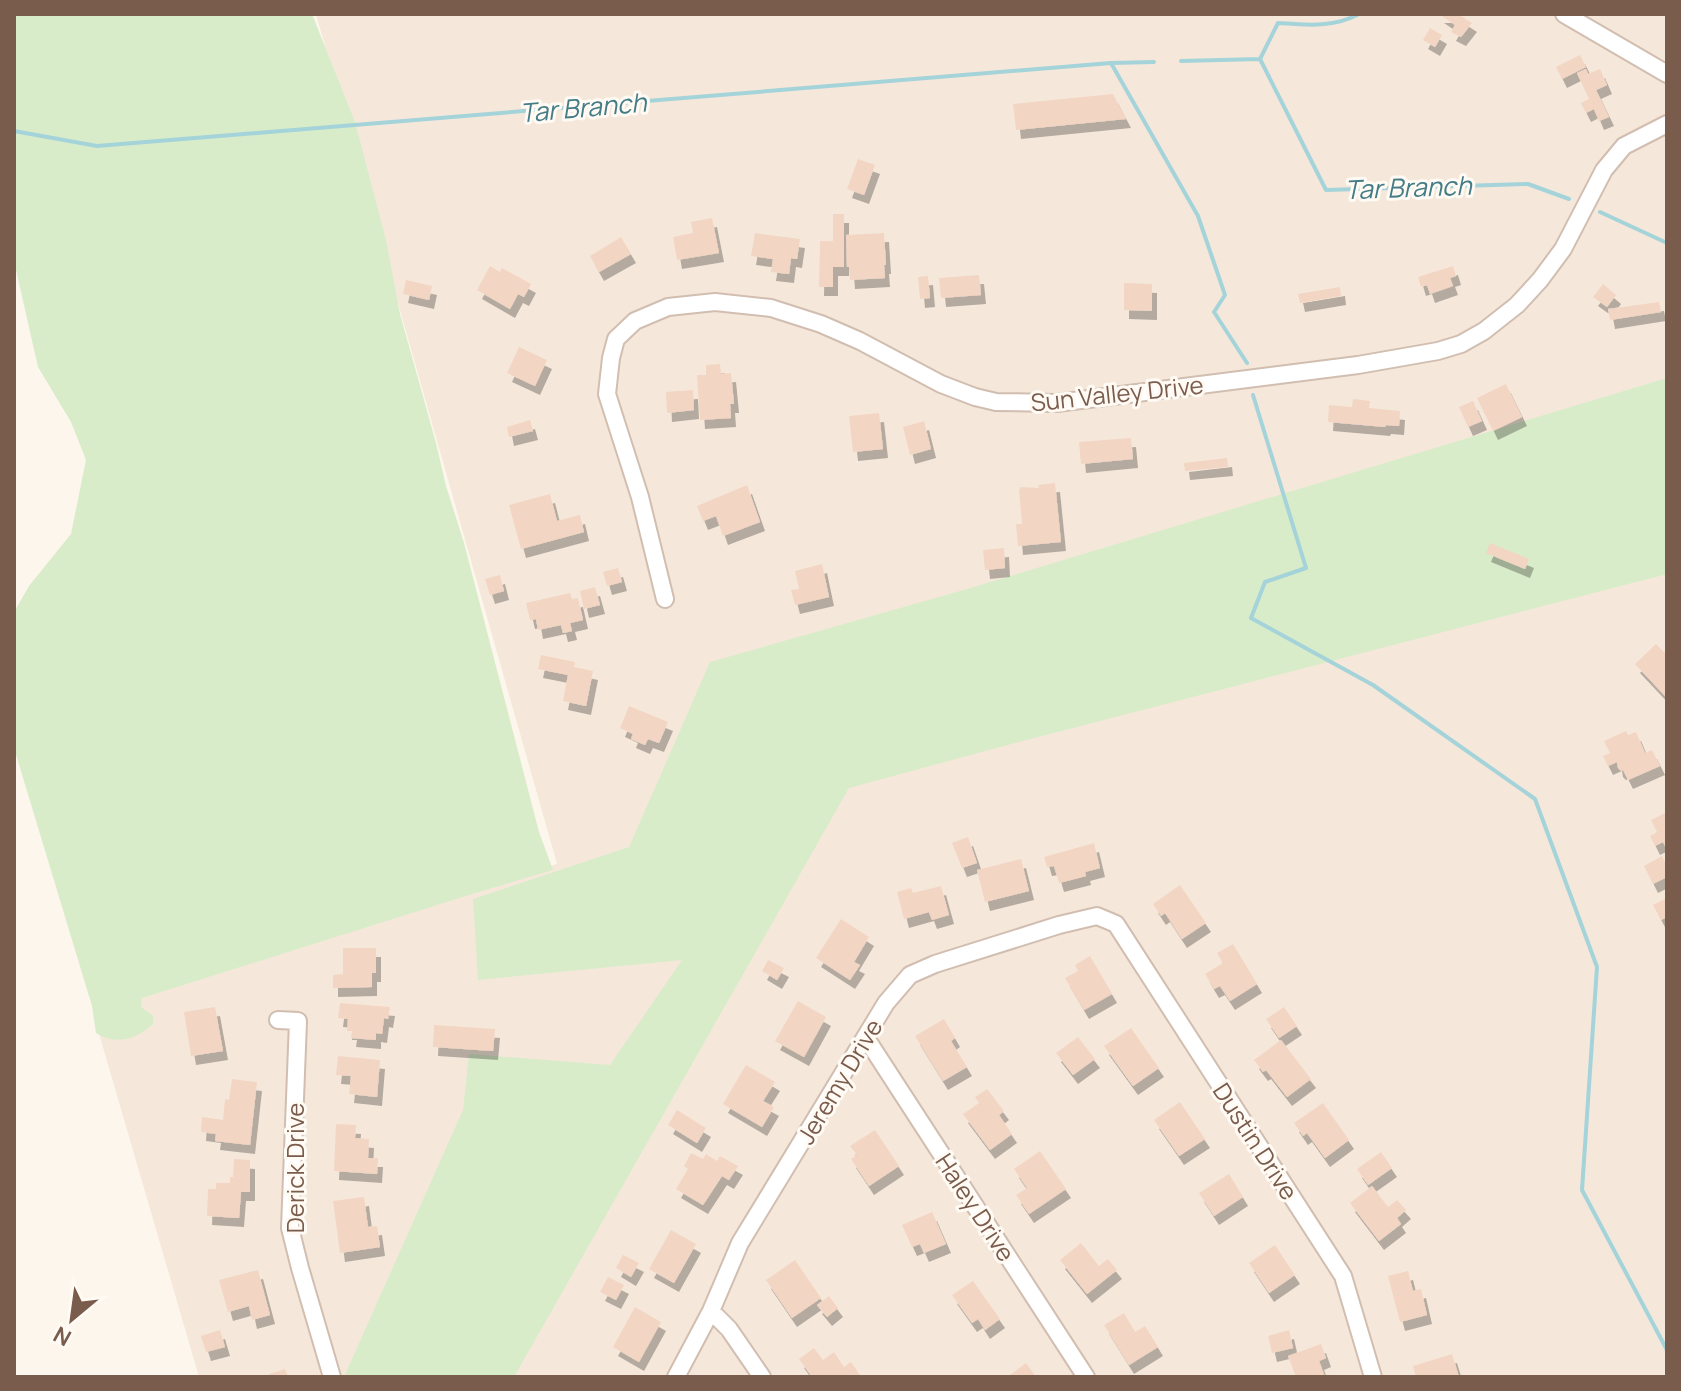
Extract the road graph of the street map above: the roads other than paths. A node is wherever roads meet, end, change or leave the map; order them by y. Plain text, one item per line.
1 (1564, 14) edge
2 (1667, 74) edge
3 (1667, 124) edge
4 (665, 599) dead end
5 (1110, 920) joint
6 (278, 1020) dead end
7 (866, 1038) junction
8 (711, 1311) junction
9 (332, 1377) edge
10 (676, 1377) edge
11 (762, 1377) edge
12 (1086, 1377) edge
13 (1373, 1377) edge

1 - 2 street
3 - 4 street, Sun Valley Drive
5 - 7 street, Jeremy Drive
5 - 13 street, Dustin Drive
6 - 9 street, Derick Drive
7 - 8 street, Jeremy Drive
7 - 12 street, Haley Drive
8 - 10 street, Jeremy Drive
8 - 11 street

